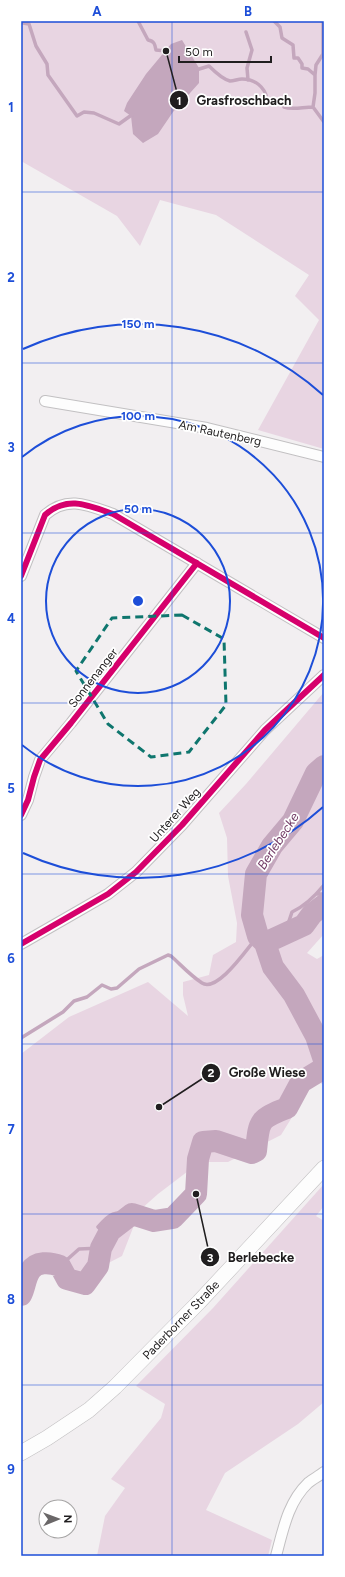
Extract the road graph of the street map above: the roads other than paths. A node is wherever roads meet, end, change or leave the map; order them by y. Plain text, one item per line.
1 (45, 401) dead end
2 (324, 457) edge
3 (197, 563) junction
4 (21, 576) edge
5 (324, 638) edge
6 (324, 675) edge
7 (21, 815) edge
8 (21, 944) edge
9 (324, 1168) edge
10 (21, 1453) edge
11 (324, 1472) edge
12 (276, 1556) edge

1 - 2 street, Am Rautenberg
3 - 4 street
3 - 5 street
3 - 7 street, Sonnenanger
6 - 8 street, Unterer Weg
9 - 10 main road, Paderborner Straße
11 - 12 street

